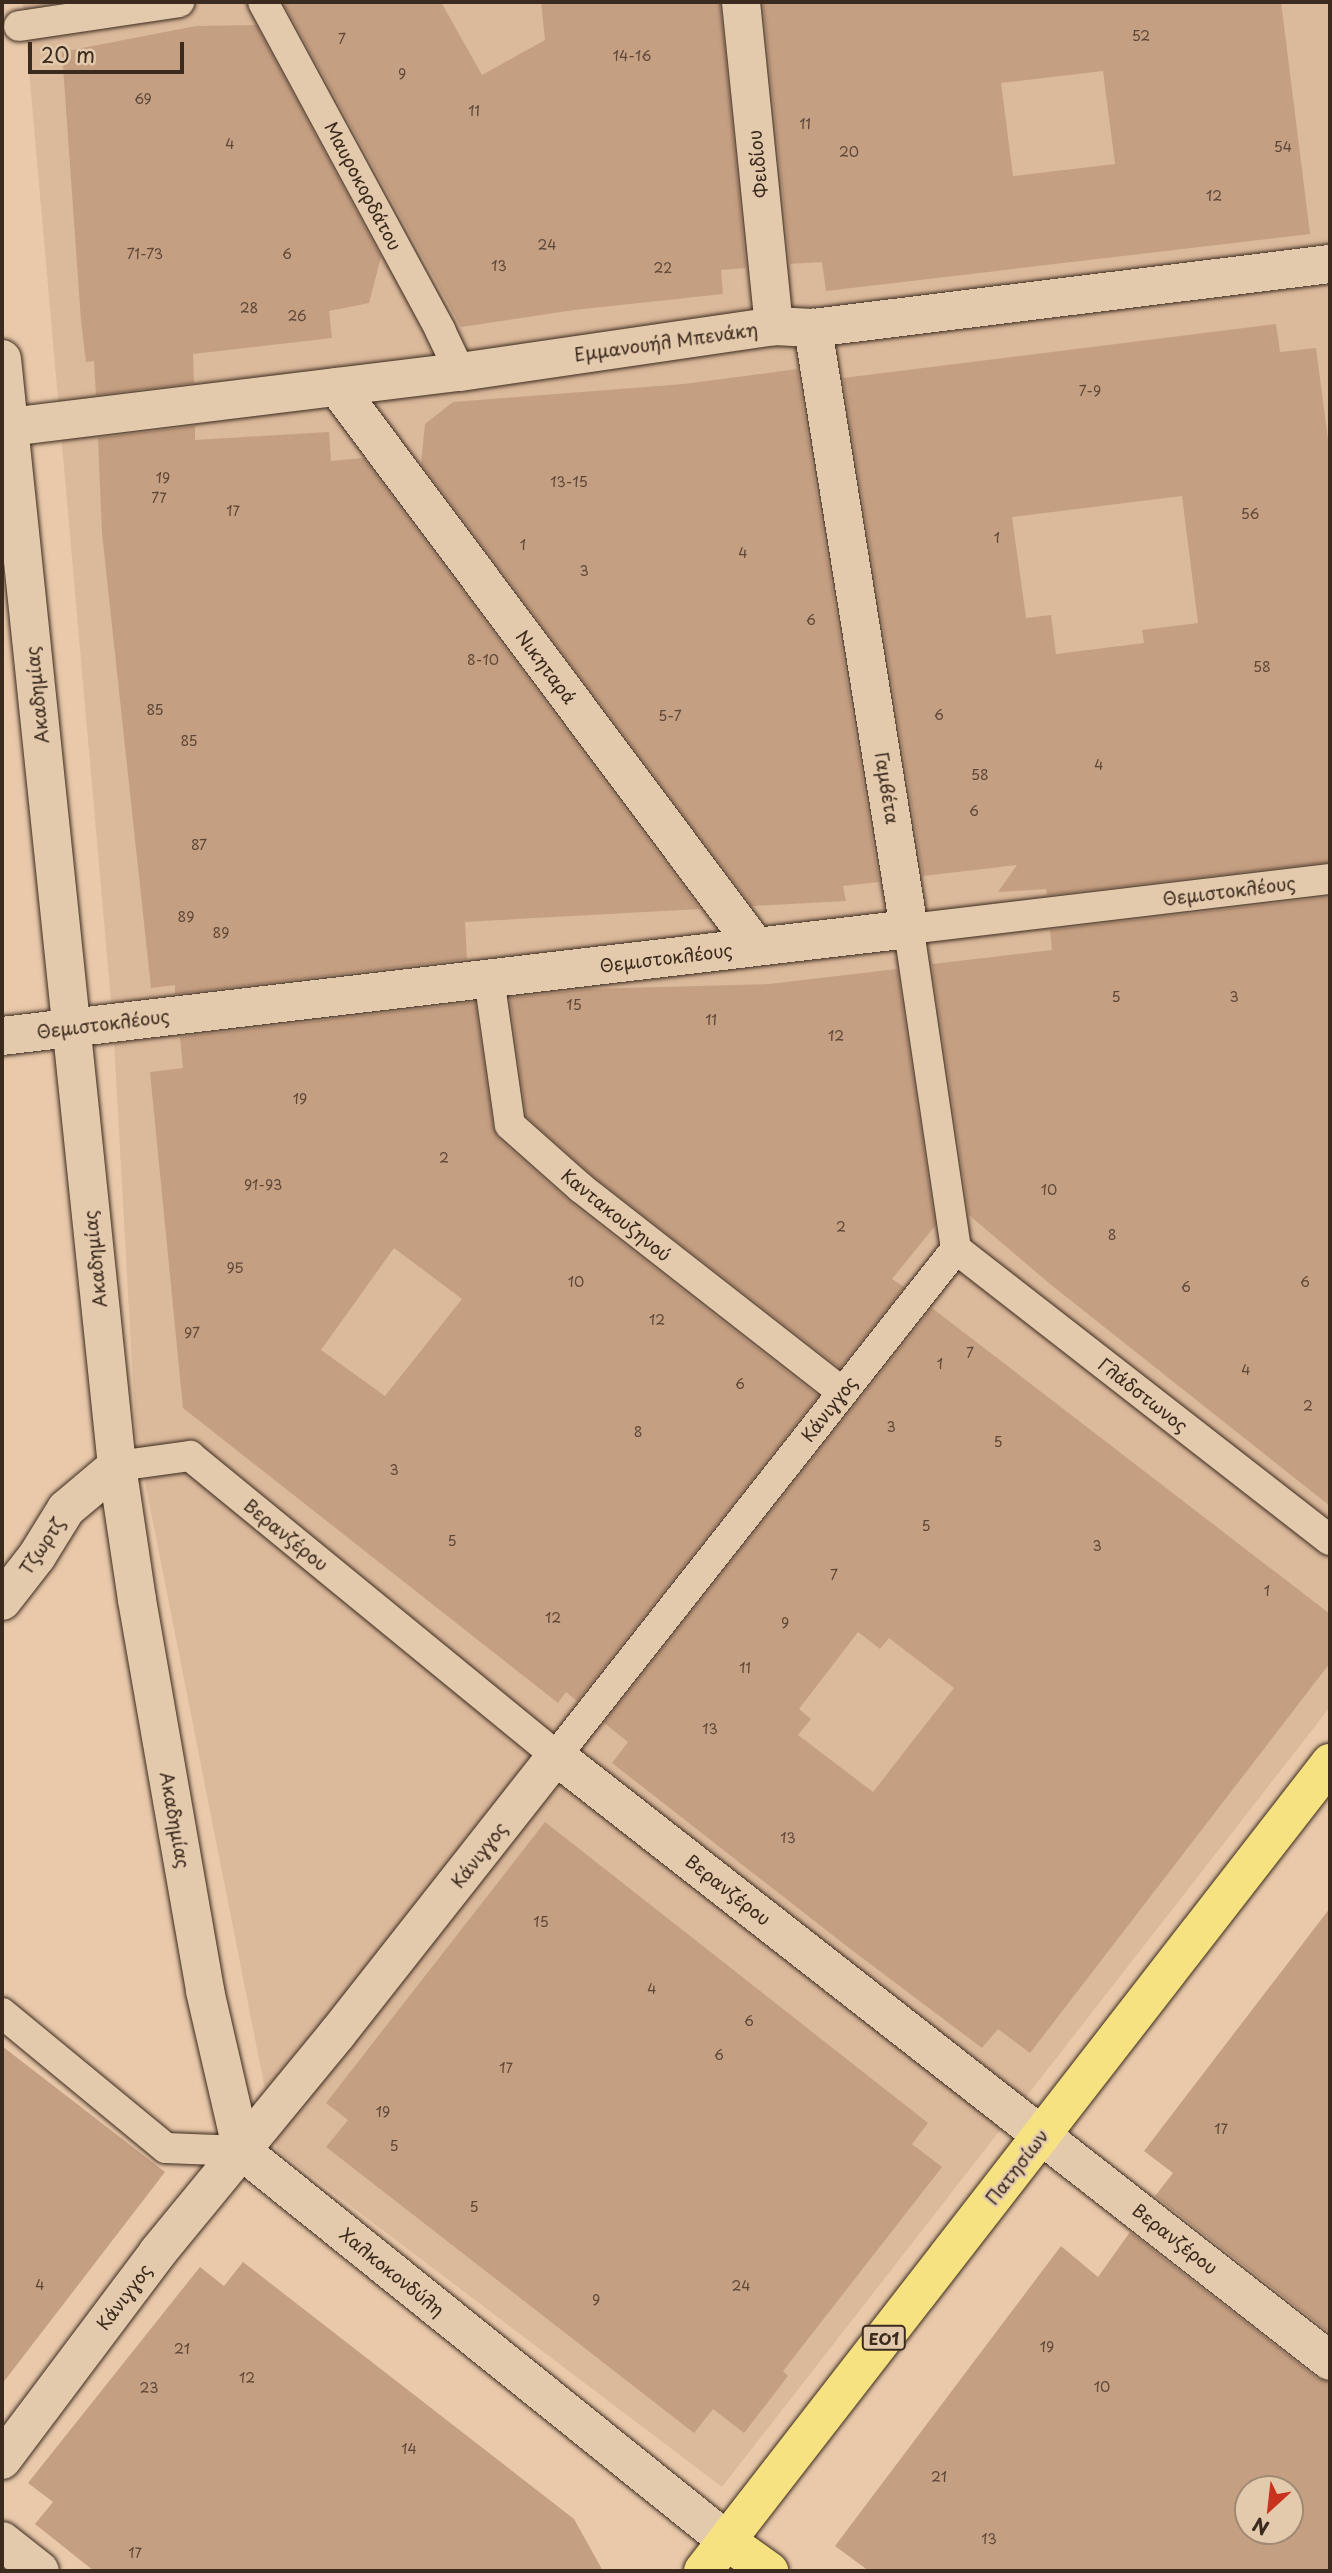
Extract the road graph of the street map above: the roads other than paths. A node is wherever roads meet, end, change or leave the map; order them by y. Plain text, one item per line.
1 (179, 2) edge
2 (263, 2) edge
3 (741, 2) edge
4 (19, 26) dead end
5 (1330, 264) edge
6 (775, 326) junction
7 (813, 328) junction
8 (2, 359) edge
9 (460, 372) junction
10 (337, 387) junction
11 (5, 427) edge
12 (1330, 879) edge
13 (909, 929) junction
14 (756, 947) junction
15 (489, 978) junction
16 (72, 1027) junction
17 (2, 1035) edge
18 (956, 1249) junction
19 (842, 1392) junction
20 (117, 1466) junction
21 (1330, 1540) edge
22 (2, 1601) edge
23 (556, 1756) junction
24 (1330, 1763) edge
25 (2, 2013) edge
26 (1041, 2135) junction
27 (242, 2151) junction
28 (1330, 2361) edge
29 (2, 2460) edge
30 (2, 2541) edge
31 (727, 2541) junction
32 (40, 2571) edge
33 (703, 2571) edge
34 (769, 2571) edge

1 - 4 street
2 - 9 street, Μαυροκορδάτου
3 - 6 street, Φειδίου
5 - 7 street, Εμμανουήλ Μπενάκη
6 - 7 street, Εμμανουήλ Μπενάκη
6 - 9 street, Εμμανουήλ Μπενάκη
7 - 13 street, Γαμβέτα
8 - 11 street, Ακαδημίας
9 - 10 street, Εμμανουήλ Μπενάκη
10 - 11 street, Εμμανουήλ Μπενάκη
10 - 14 street, Νικηταρά
11 - 16 street, Ακαδημίας
12 - 13 street, Θεμιστοκλέους
13 - 14 street, Θεμιστοκλέους
13 - 18 street, Γαμβέτα
14 - 15 street, Θεμιστοκλέους
15 - 16 street, Θεμιστοκλέους
15 - 19 street, Καντακουζηνού
16 - 17 street, Θεμιστοκλέους
16 - 20 street, Ακαδημίας
18 - 19 street, Κάνιγγος
18 - 21 street, Γλάδστωνος
19 - 23 street, Κάνιγγος
20 - 22 street, Τζωρτζ
20 - 23 street, Βερανζέρου
20 - 27 street, Ακαδημίας
23 - 26 street, Βερανζέρου
23 - 27 street, Κάνιγγος
24 - 26 main road, Πατησίων / ΕΟ1
25 - 27 street
26 - 28 street, Βερανζέρου
26 - 31 main road, Πατησίων / ΕΟ1
27 - 29 street, Κάνιγγος
27 - 31 street, Χαλκοκονδύλη
30 - 32 street
31 - 33 main road, Πατησίων / ΕΟ1
31 - 34 main road, Χαλκοκονδύλη

